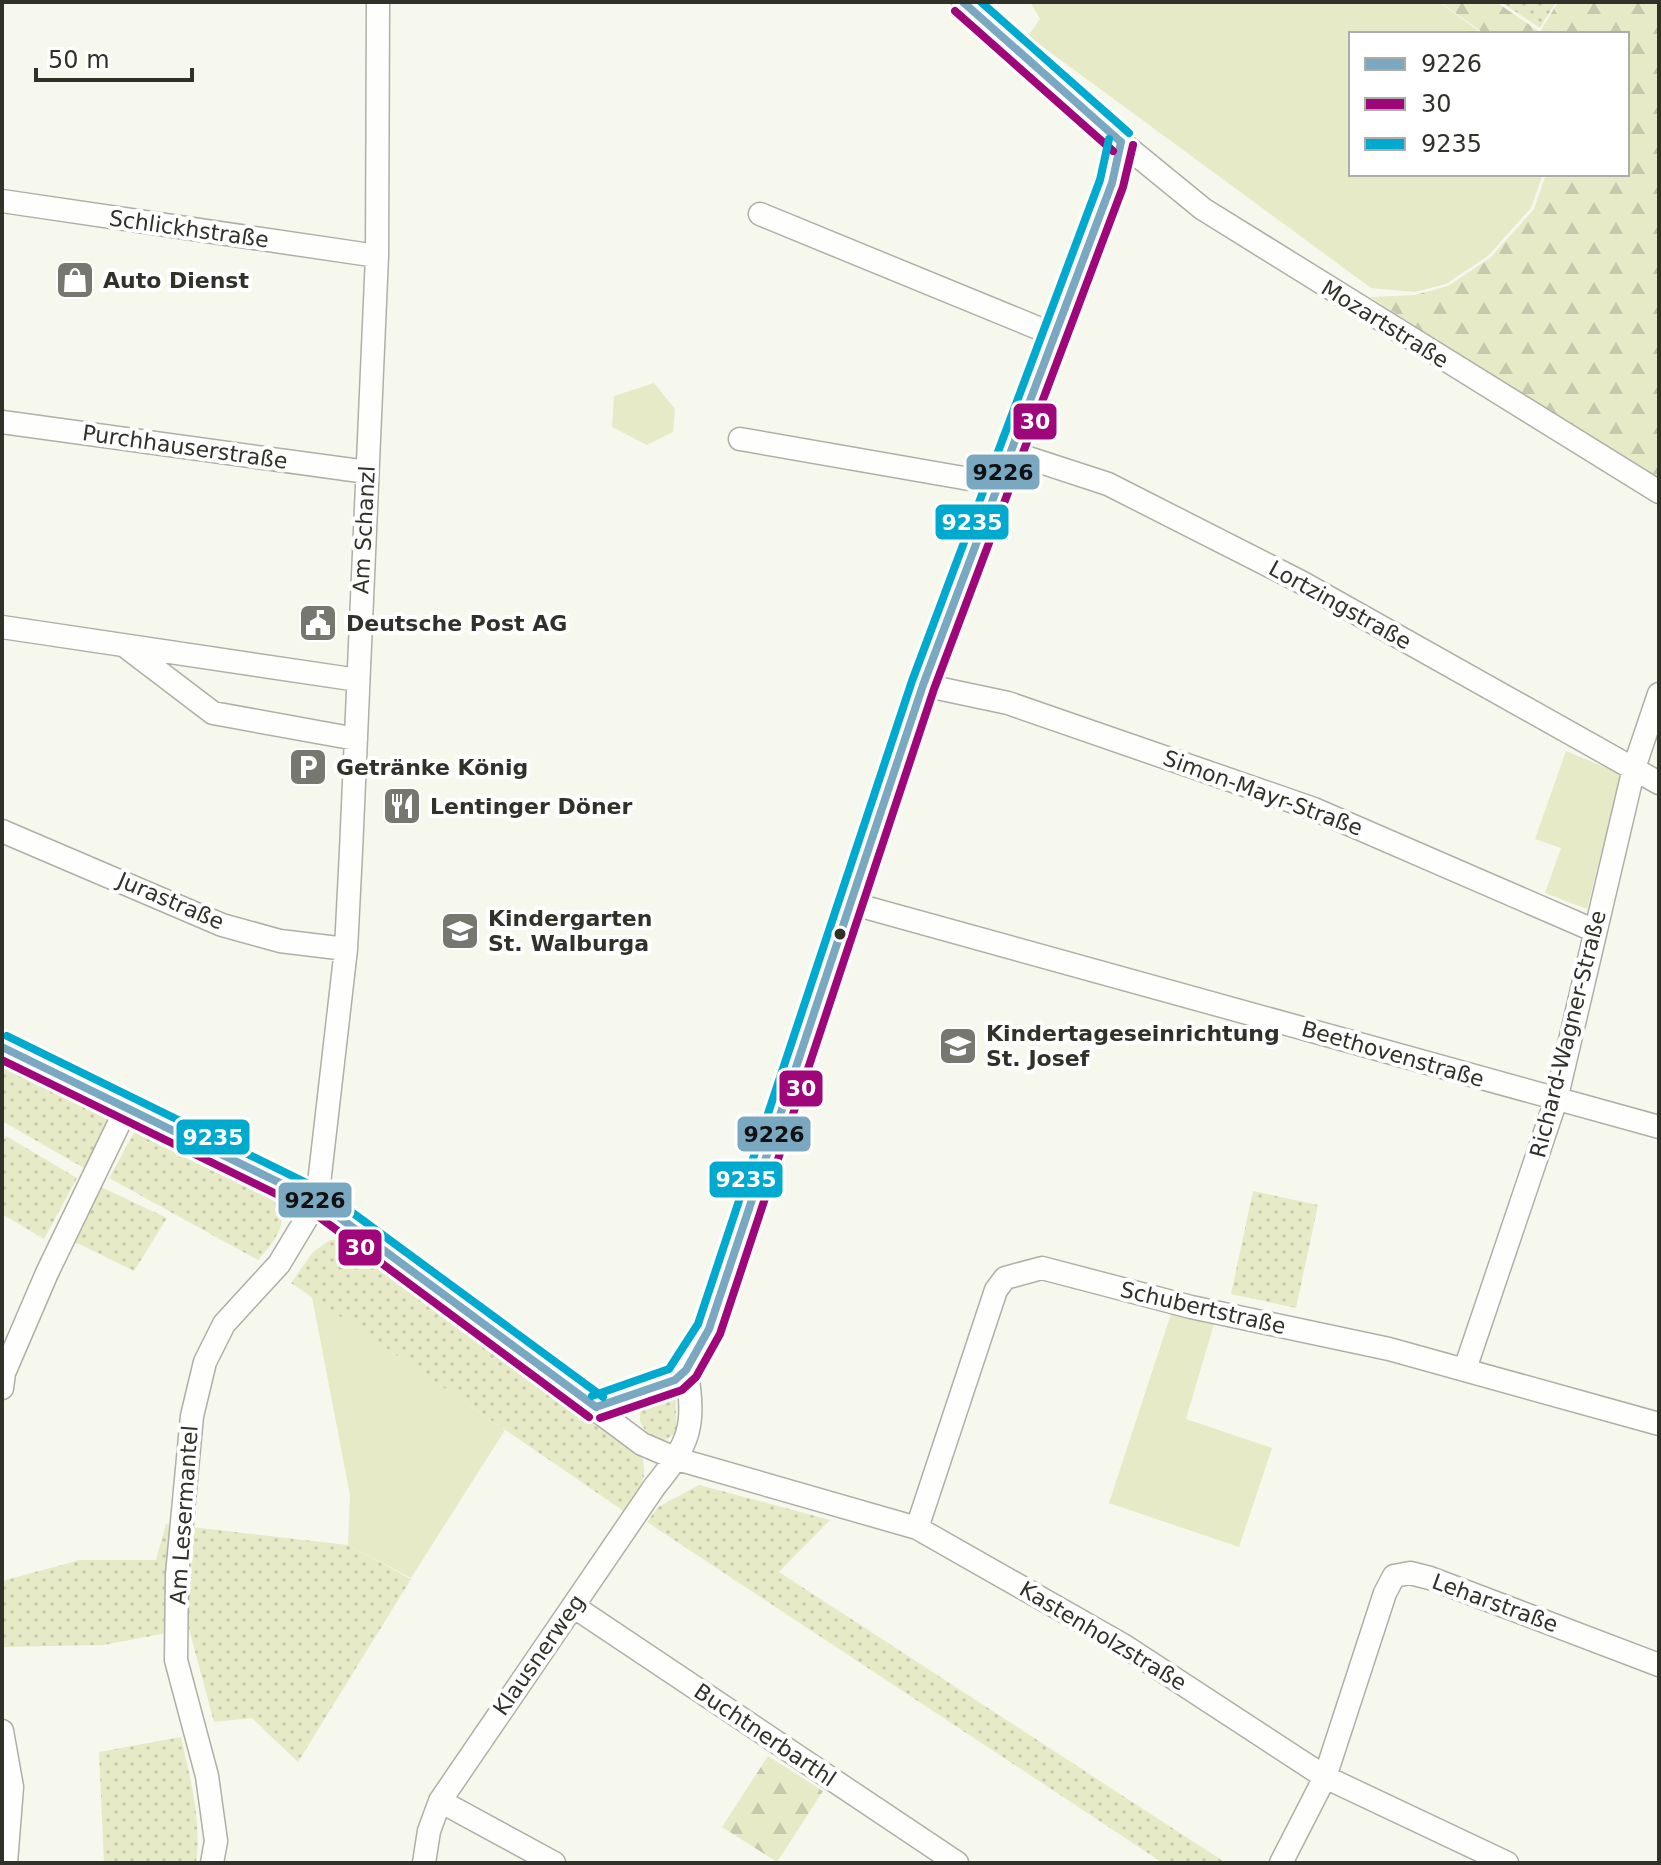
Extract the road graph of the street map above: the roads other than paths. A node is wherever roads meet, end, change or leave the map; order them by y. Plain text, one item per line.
1 (378, 2) edge
2 (963, 2) edge
3 (1121, 142) junction
4 (2, 201) edge
5 (760, 214) dead end
6 (377, 256) junction
7 (1055, 335) junction
8 (2, 422) edge
9 (740, 439) dead end
10 (1010, 452) junction
11 (367, 472) junction
12 (998, 484) junction
13 (1659, 492) edge
14 (2, 627) edge
15 (124, 645) junction
16 (358, 680) junction
17 (923, 685) junction
18 (1659, 694) edge
19 (356, 739) junction
20 (1634, 768) junction
21 (1659, 783) edge
22 (2, 831) edge
23 (850, 903) junction
24 (1593, 930) junction
25 (346, 949) junction
26 (2, 1047) edge
27 (1556, 1100) junction
28 (126, 1109) junction
29 (1659, 1127) edge
30 (317, 1201) junction
31 (1465, 1369) junction
32 (686, 1370) junction
33 (2, 1388) edge
34 (596, 1407) junction
35 (1659, 1424) edge
36 (677, 1459) junction
37 (917, 1528) junction
38 (573, 1606) junction
39 (1659, 1665) edge
40 (2, 1731) edge
41 (1325, 1777) junction
42 (440, 1801) junction
43 (6, 1863) edge
44 (212, 1863) edge
45 (424, 1863) edge
46 (554, 1863) edge
47 (957, 1863) edge
48 (1281, 1863) edge
49 (1507, 1863) edge

1 - 6 street, Am Schanzl
2 - 3 street, Mozartstraße
3 - 7 street
3 - 13 street, Mozartstraße
4 - 6 street, Schlickhstraße
5 - 7 street
6 - 11 street, Am Schanzl
7 - 10 street
8 - 11 street, Purchhauserstraße
9 - 12 street
10 - 12 street
10 - 20 street, Lortzingstraße
11 - 16 street, Am Schanzl
12 - 17 street
14 - 15 street
15 - 16 street
15 - 19 street
16 - 19 street, Am Schanzl
17 - 23 street
17 - 24 street, Simon-Mayr-Straße
18 - 20 street, Richard-Wagner-Straße
19 - 25 street, Am Schanzl
20 - 21 street, Lortzingstraße
20 - 24 street, Richard-Wagner-Straße
22 - 25 street, Jurastraße
23 - 27 street, Beethovenstraße
23 - 32 street
24 - 27 street, Richard-Wagner-Straße
25 - 30 street, Am Schanzl
26 - 28 street, Kastenholzstraße
27 - 29 street, Beethovenstraße
27 - 31 street, Richard-Wagner-Straße
28 - 30 street, Kastenholzstraße
28 - 33 street
30 - 34 street, Kastenholzstraße
30 - 44 street, Am Lesermantel
31 - 35 street, Schubertstraße
31 - 37 street, Schubertstraße
32 - 34 street
32 - 36 street, Klausnerweg
34 - 36 street, Kastenholzstraße
36 - 37 street, Kastenholzstraße
36 - 38 street, Klausnerweg
37 - 41 street, Kastenholzstraße
38 - 42 street, Klausnerweg
38 - 47 street, Buchtnerbarthl
39 - 41 street, Leharstraße
40 - 43 street
41 - 48 street
41 - 49 street, Kastenholzstraße
42 - 45 street, Klausnerweg
42 - 46 street

